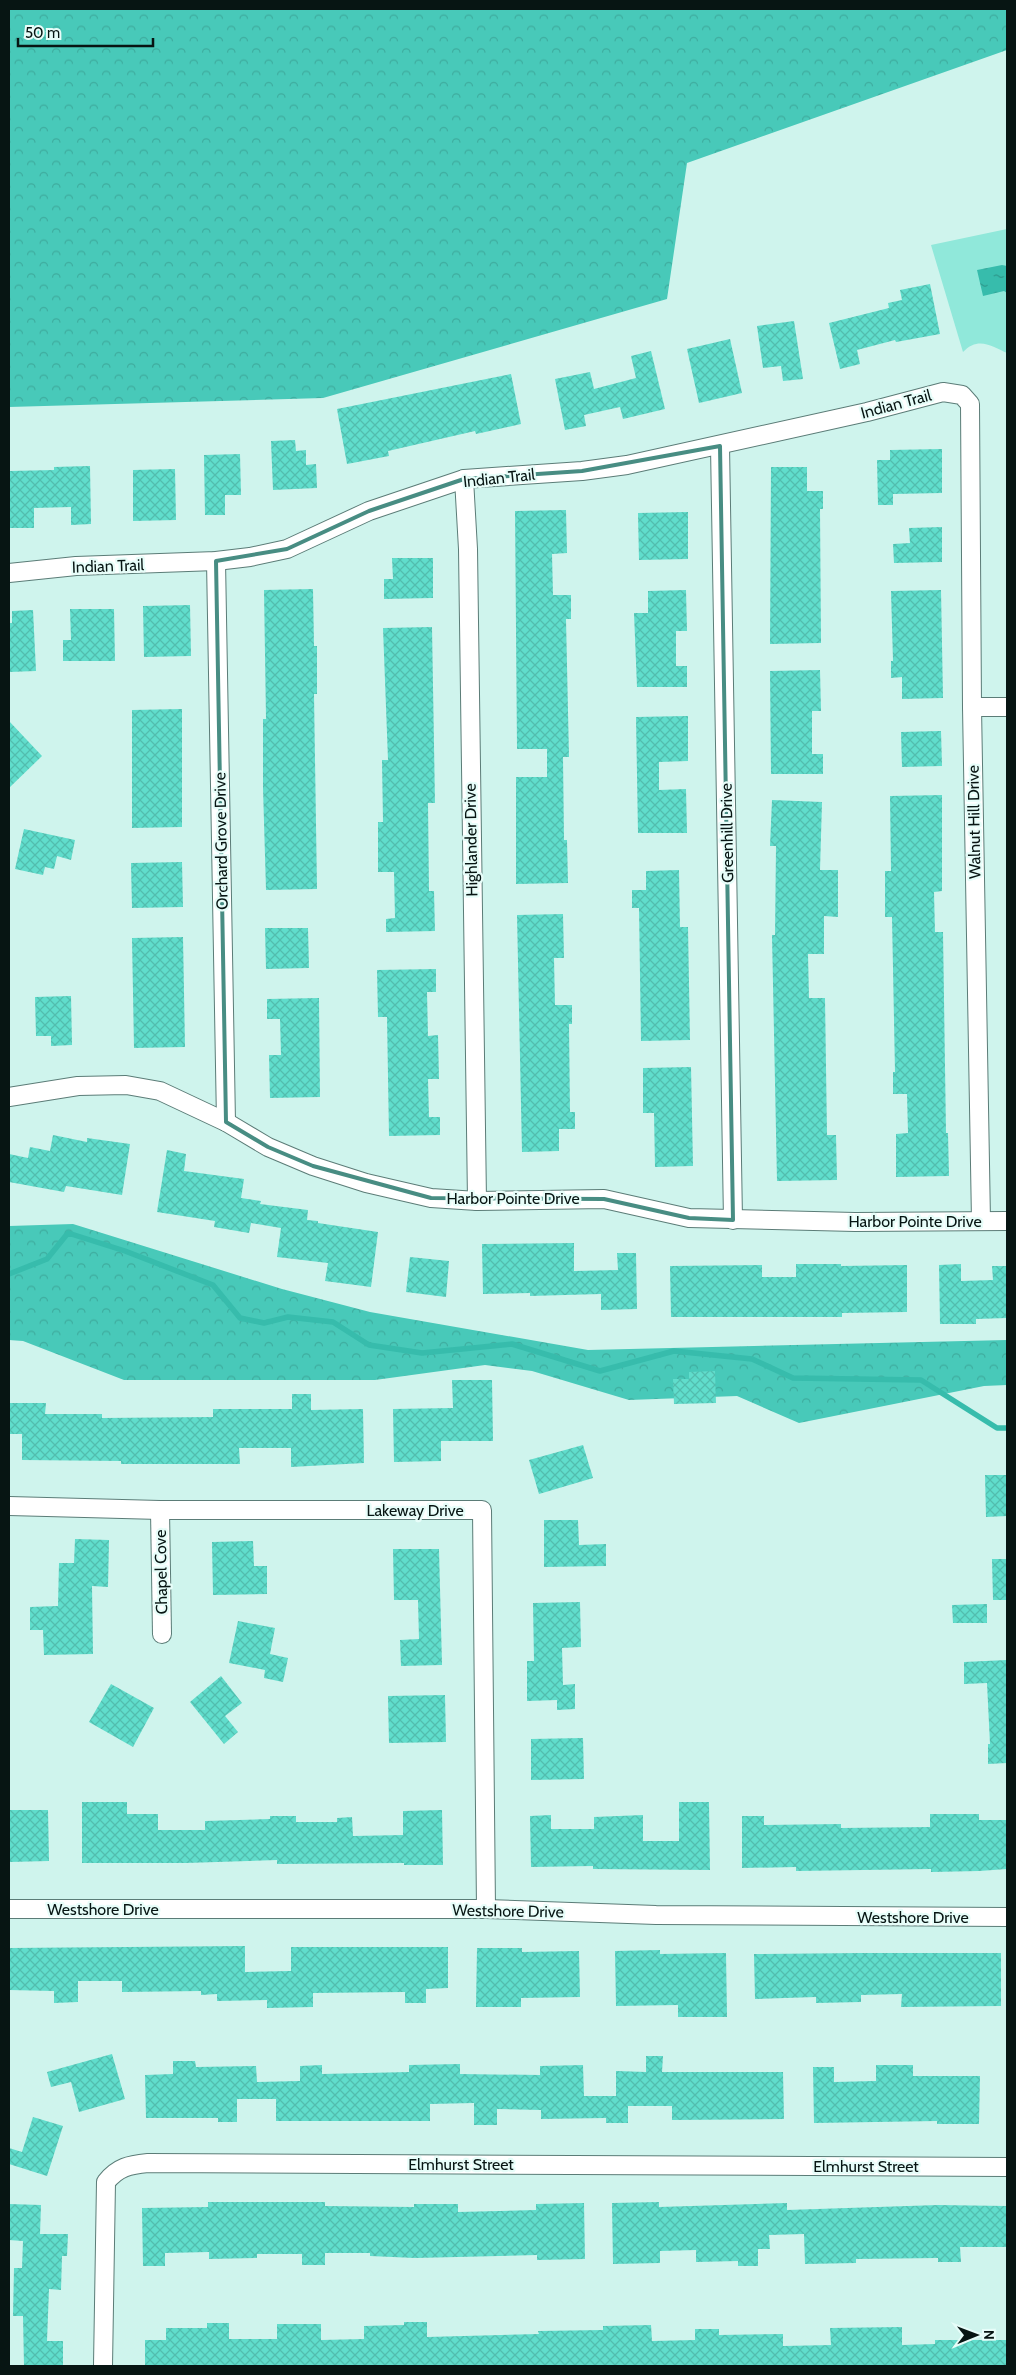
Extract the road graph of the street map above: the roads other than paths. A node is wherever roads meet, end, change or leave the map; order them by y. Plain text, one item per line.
1 (971, 424) joint
2 (720, 446) junction
3 (464, 479) junction
4 (216, 561) junction
5 (9, 573) edge
6 (972, 707) junction
7 (1007, 707) edge
8 (9, 1097) edge
9 (226, 1122) junction
10 (477, 1201) junction
11 (733, 1220) junction
12 (981, 1220) junction
13 (1007, 1220) edge
14 (9, 1506) edge
15 (160, 1510) junction
16 (162, 1634) dead end
17 (9, 1909) edge
18 (486, 1909) junction
19 (1007, 1917) edge
20 (1007, 2167) edge
21 (103, 2366) edge

1 - 2 street, Indian Trail
1 - 6 street, Walnut Hill Drive
2 - 3 street, Indian Trail
2 - 11 street, Greenhill Drive
3 - 4 street, Indian Trail
3 - 10 street, Highlander Drive
4 - 5 street, Indian Trail
4 - 9 street, Orchard Grove Drive
6 - 7 street
6 - 12 street, Walnut Hill Drive
8 - 9 street, Harbor Pointe Drive
9 - 10 street, Harbor Pointe Drive
10 - 11 street, Harbor Pointe Drive
11 - 12 street, Harbor Pointe Drive
12 - 13 street, Harbor Pointe Drive
14 - 15 street, Lakeway Drive
15 - 16 street, Chapel Cove
15 - 18 street, Lakeway Drive
17 - 18 street, Westshore Drive
18 - 19 street, Westshore Drive
20 - 21 street, Elmhurst Street

